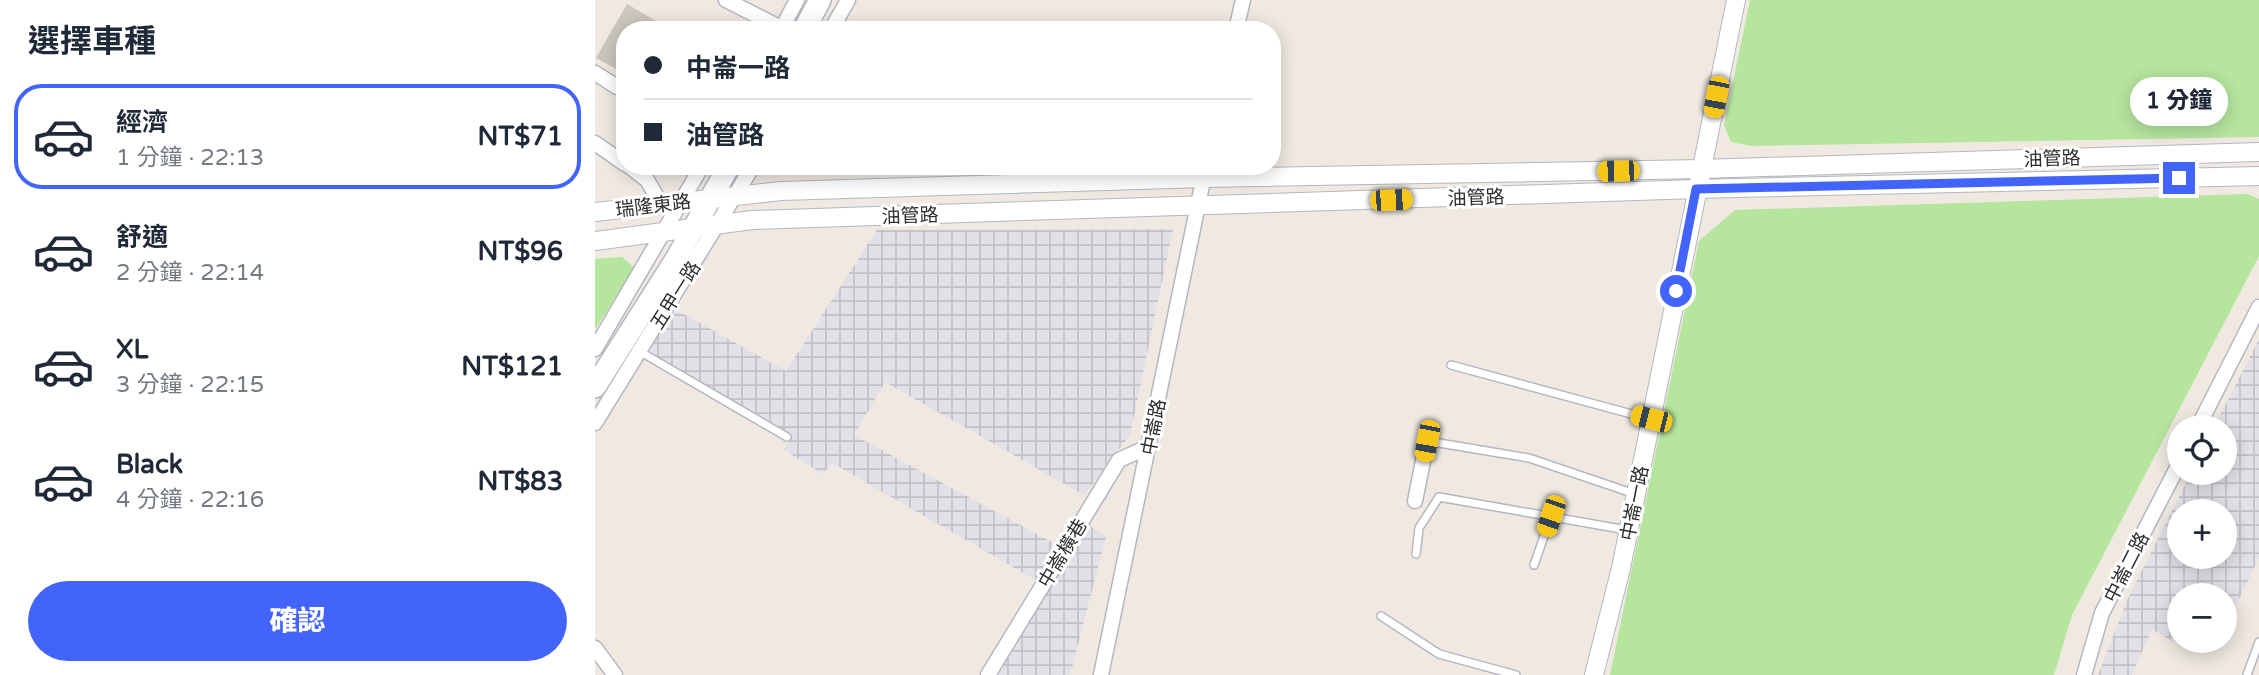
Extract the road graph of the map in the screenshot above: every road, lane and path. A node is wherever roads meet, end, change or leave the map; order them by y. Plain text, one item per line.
1 (726, 0) edge
2 (797, 0) edge
3 (820, 0) edge
4 (848, 0) edge
5 (1243, 0) edge
6 (1736, 0) edge
7 (767, 21) edge
8 (786, 21) edge
9 (809, 21) edge
10 (836, 21) edge
11 (1238, 21) edge
12 (595, 73) edge
13 (616, 86) edge
14 (595, 143) edge
15 (2259, 152) edge
16 (616, 157) edge
17 (1701, 169) junction
18 (1281, 172) edge
19 (640, 175) edge
20 (697, 175) edge
21 (724, 175) edge
22 (748, 175) edge
23 (1144, 175) edge
24 (1204, 175) edge
25 (2259, 176) edge
26 (1696, 189) junction
27 (736, 195) junction
28 (711, 198) junction
29 (684, 201) junction
30 (661, 204) junction
31 (1197, 207) junction
32 (595, 212) edge
33 (719, 223) junction
34 (694, 228) junction
35 (665, 231) junction
36 (595, 240) edge
37 (2259, 307) edge
38 (632, 347) junction
39 (595, 349) edge
40 (1451, 365) dead end
41 (595, 387) edge
42 (2203, 415) edge
43 (1651, 419) junction
44 (595, 423) edge
45 (787, 437) dead end
46 (1427, 441) joint
47 (1150, 446) junction
48 (2168, 485) edge
49 (1635, 494) junction
50 (1415, 501) dead end
51 (1551, 516) junction
52 (1628, 530) junction
53 (1416, 554) dead end
54 (1534, 565) dead end
55 (1381, 616) dead end
56 (2259, 642) edge
57 (595, 648) edge
58 (615, 675) edge
59 (988, 675) edge
60 (1101, 675) edge
61 (1516, 675) edge
62 (1594, 675) edge
63 (2084, 675) edge
64 (2248, 675) edge

1 - 7 street
2 - 8 street
3 - 9 main road
4 - 10 street
5 - 11 street
6 - 17 street, 中崙一路
12 - 13 street
14 - 16 street
15 - 17 street, 油管路
17 - 18 street, 油管路
17 - 26 street, 中崙一路
19 - 30 street
20 - 29 street, 五甲一路
21 - 28 main road, 五甲一路
22 - 27 street, 五甲一路
23 - 27 street, 油管路
24 - 31 street, 中崙路
25 - 26 street, 油管路
26 - 31 street, 油管路
26 - 43 street, 中崙一路
27 - 28 street, 油管路
27 - 33 street, 五甲一路
28 - 29 street, 瑞隆東路
28 - 34 main road, 五甲一路
29 - 30 street, 瑞隆東路
29 - 35 street, 五甲一路
30 - 32 street, 瑞隆東路
31 - 33 street, 油管路
31 - 47 street, 中崙路
33 - 34 street, 油管路
33 - 38 street, 五甲一路
34 - 35 street, 瑞隆東路
34 - 38 main road, 五甲一路
35 - 36 street, 瑞隆東路
35 - 39 street, 五甲一路
37 - 42 street
38 - 41 main road, 五甲一路
38 - 44 street, 五甲一路
38 - 45 lane
40 - 43 lane
43 - 49 street, 中崙一路
46 - 49 lane
46 - 50 street
47 - 59 street, 中崙橫巷
47 - 60 street, 中崙路
48 - 63 street, 中崙二路
49 - 52 street, 中崙一路
51 - 52 lane
51 - 53 lane
51 - 54 lane
52 - 62 street, 中崙一路
55 - 61 lane
56 - 64 lane
57 - 58 street

